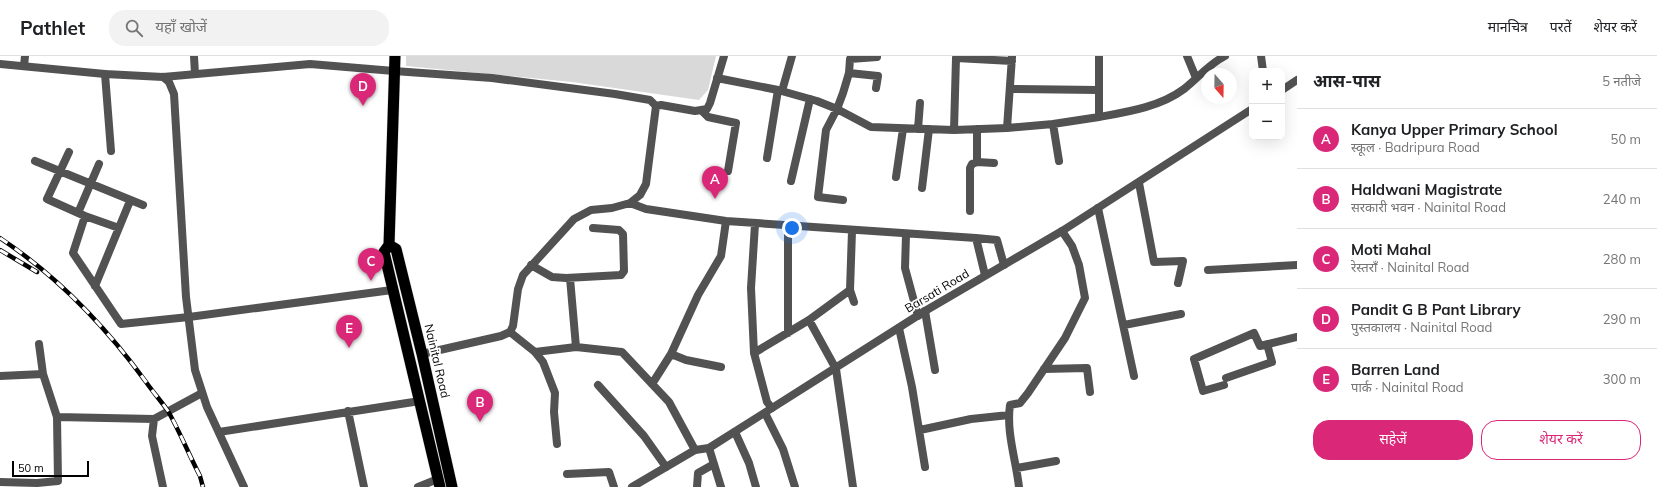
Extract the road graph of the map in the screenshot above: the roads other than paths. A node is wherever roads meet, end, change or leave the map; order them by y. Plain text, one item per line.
1 (25, 56) edge
2 (194, 56) edge
3 (395, 56) edge
4 (724, 56) edge
5 (792, 56) edge
6 (877, 56) edge
7 (1099, 56) edge
8 (1187, 56) edge
9 (1225, 56) edge
10 (1261, 56) edge
11 (982, 58) edge
12 (1012, 58) edge
13 (0, 64) edge
14 (24, 66) junction
15 (1263, 68) edge
16 (394, 71) junction
17 (848, 73) junction
18 (105, 74) junction
19 (195, 74) junction
20 (163, 77) junction
21 (717, 78) junction
22 (1196, 78) junction
23 (1297, 80) edge
24 (876, 88) dead end
25 (1285, 88) edge
26 (1010, 89) junction
27 (780, 90) junction
28 (1098, 90) junction
29 (810, 99) junction
30 (920, 103) dead end
31 (656, 106) junction
32 (837, 109) junction
33 (702, 111) junction
34 (1249, 111) edge
35 (1099, 117) junction
36 (1053, 124) junction
37 (1007, 128) junction
38 (903, 129) junction
39 (918, 129) junction
40 (929, 129) junction
41 (977, 129) junction
42 (954, 130) junction
43 (111, 151) dead end
44 (68, 152) dead end
45 (767, 158) dead end
46 (35, 161) dead end
47 (1059, 161) dead end
48 (977, 162) junction
49 (994, 163) dead end
50 (99, 164) dead end
51 (60, 171) junction
52 (728, 171) dead end
53 (896, 177) dead end
54 (791, 181) dead end
55 (1139, 183) junction
56 (90, 184) junction
57 (922, 188) dead end
58 (843, 200) dead end
59 (130, 201) junction
60 (630, 203) junction
61 (143, 205) dead end
62 (1098, 208) junction
63 (970, 211) dead end
64 (82, 214) junction
65 (726, 221) junction
66 (754, 224) junction
67 (788, 226) junction
68 (119, 228) junction
69 (593, 228) dead end
70 (852, 231) junction
71 (1062, 231) junction
72 (906, 235) junction
73 (976, 238) junction
74 (389, 245) junction
75 (531, 265) junction
76 (1004, 265) junction
77 (1297, 265) edge
78 (1208, 270) dead end
79 (986, 276) junction
80 (570, 278) junction
81 (1178, 283) dead end
82 (95, 286) junction
83 (392, 290) junction
84 (850, 290) junction
85 (854, 302) dead end
86 (926, 311) junction
87 (1181, 314) dead end
88 (918, 316) junction
89 (189, 317) junction
90 (809, 320) junction
91 (1124, 325) junction
92 (899, 328) junction
93 (510, 332) junction
94 (788, 333) junction
95 (1297, 336) edge
96 (39, 344) dead end
97 (1267, 344) junction
98 (576, 347) junction
99 (535, 352) junction
100 (754, 353) junction
101 (422, 354) junction
102 (671, 354) junction
103 (409, 356) junction
104 (721, 367) dead end
105 (836, 369) junction
106 (1044, 369) junction
107 (936, 370) dead end
108 (43, 374) junction
109 (0, 376) edge
110 (1134, 376) dead end
111 (652, 384) junction
112 (598, 385) dead end
113 (1090, 392) dead end
114 (202, 393) junction
115 (420, 401) junction
116 (348, 411) junction
117 (769, 411) junction
118 (1009, 415) junction
119 (57, 417) junction
120 (154, 419) junction
121 (920, 430) junction
122 (219, 432) junction
123 (735, 432) junction
124 (557, 444) dead end
125 (709, 448) junction
126 (695, 450) junction
127 (1056, 461) dead end
128 (714, 464) junction
129 (666, 467) junction
130 (925, 467) dead end
131 (1017, 468) junction
132 (567, 474) dead end
133 (450, 475) junction
134 (0, 482) edge
135 (439, 483) edge
136 (59, 484) edge
137 (636, 486) edge
138 (163, 487) edge
139 (244, 487) edge
140 (364, 487) edge
141 (418, 487) edge
142 (452, 487) edge
143 (614, 487) edge
144 (697, 487) edge
145 (721, 487) edge
146 (756, 487) edge
147 (795, 487) edge
148 (853, 487) edge
149 (1020, 487) edge

1 - 14 street
2 - 19 street
3 - 16 highway
4 - 21 street
5 - 27 street
6 - 17 street
7 - 28 street
8 - 22 street
9 - 22 street
10 - 15 street
11 - 12 street
11 - 42 street
12 - 26 street
13 - 14 street
14 - 18 street
16 - 19 street
16 - 31 street
16 - 74 highway
17 - 24 street
17 - 32 street
18 - 20 street
18 - 43 street
19 - 20 street
20 - 89 street
21 - 27 street
21 - 33 street
22 - 35 street
23 - 25 street
26 - 28 street
26 - 37 street
27 - 29 street
27 - 45 street
28 - 35 street
29 - 32 street
29 - 54 street
30 - 39 street
31 - 33 street
31 - 60 street
32 - 38 street
32 - 58 street
33 - 52 street
34 - 55 street, Barsati Road
35 - 36 street
36 - 37 street
36 - 47 street
37 - 41 street
38 - 39 street
38 - 53 street
39 - 40 street
40 - 42 street
40 - 57 street
41 - 42 street
41 - 48 street
44 - 51 street
46 - 51 street
48 - 49 street
48 - 63 street
50 - 56 street
51 - 56 street
51 - 64 street
55 - 62 street, Barsati Road
55 - 81 street
56 - 59 street
56 - 64 street
59 - 61 street
59 - 68 street
60 - 65 street
60 - 75 street
62 - 71 street, Barsati Road
62 - 91 street
64 - 68 street
64 - 82 street
65 - 66 street
65 - 102 street
66 - 67 street
66 - 100 street
67 - 70 street
67 - 94 street
68 - 82 street
69 - 80 street
70 - 72 street
70 - 84 street
71 - 76 street, Barsati Road
71 - 106 street
72 - 73 street
72 - 88 street
73 - 76 street
73 - 79 street
74 - 83 highway
74 - 101 highway, Nainital Road
75 - 80 street
75 - 93 street
76 - 79 street, Barsati Road
77 - 78 street
79 - 86 street, Barsati Road
80 - 98 street
82 - 89 street
83 - 89 street
83 - 103 highway
84 - 85 street
84 - 90 street
86 - 88 street, Barsati Road
86 - 107 street
87 - 91 street
88 - 92 street, Barsati Road
89 - 114 street
90 - 94 street
90 - 105 street
91 - 110 street
92 - 105 street, Barsati Road
92 - 121 street
93 - 99 street
93 - 101 street
94 - 100 street
95 - 97 street
96 - 108 street
97 - 97 street
98 - 99 street
98 - 111 street
99 - 124 street
100 - 117 street
101 - 103 highway
101 - 133 highway, Nainital Road
102 - 104 street
102 - 111 street
103 - 115 highway
105 - 117 street, Barsati Road
105 - 148 street
106 - 113 street
106 - 118 street
108 - 109 street
108 - 119 street
111 - 126 street
112 - 129 street
114 - 120 street
114 - 122 street
115 - 116 street
115 - 135 highway
116 - 122 street
116 - 140 street
117 - 123 street, Barsati Road
117 - 147 street
118 - 121 street
118 - 131 street
119 - 120 street
119 - 136 street
120 - 138 street
121 - 130 street
122 - 139 street
123 - 125 street, Barsati Road
123 - 146 street
125 - 126 street, Barsati Road
125 - 128 street
126 - 129 street, Barsati Road
127 - 131 street
128 - 144 street
128 - 145 street
129 - 137 street, Barsati Road
131 - 149 street
132 - 143 street
133 - 135 highway
133 - 142 highway, Nainital Road
134 - 136 street
135 - 141 street

